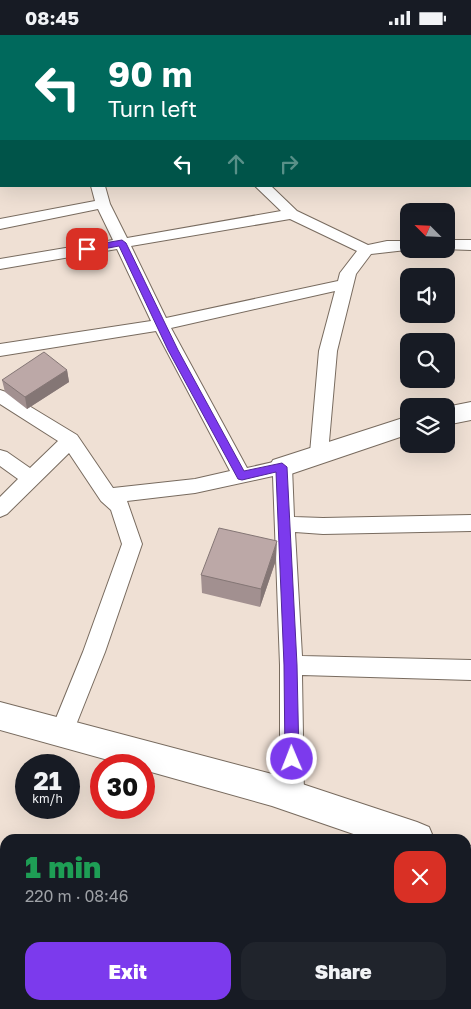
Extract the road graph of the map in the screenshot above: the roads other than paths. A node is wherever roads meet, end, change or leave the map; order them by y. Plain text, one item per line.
1 (98, 187) edge
2 (263, 187) edge
3 (102, 204) junction
4 (292, 214) junction
5 (0, 224) edge
6 (122, 243) junction
7 (455, 245) edge
8 (471, 245) edge
9 (400, 246) edge
10 (366, 250) junction
11 (0, 264) edge
12 (345, 284) junction
13 (161, 325) junction
14 (0, 351) edge
15 (0, 396) edge
16 (471, 411) edge
17 (455, 415) edge
18 (400, 428) edge
19 (70, 440) junction
20 (319, 453) junction
21 (0, 457) edge
22 (282, 467) junction
23 (242, 476) junction
24 (31, 478) junction
25 (108, 496) junction
26 (0, 509) edge
27 (471, 523) edge
28 (284, 524) junction
29 (291, 665) junction
30 (471, 670) edge
31 (0, 716) edge
32 (62, 733) junction
33 (292, 797) junction
34 (402, 834) edge

1 - 3 street
2 - 4 street
3 - 5 street
3 - 6 street
4 - 6 street
4 - 10 street
6 - 11 street
6 - 13 street
7 - 8 street
9 - 10 street
10 - 12 street
12 - 13 street
12 - 20 street
13 - 14 street
13 - 23 street
15 - 19 street
16 - 17 street
18 - 20 street
19 - 24 street
19 - 25 street
20 - 22 street
21 - 24 street
22 - 23 street
22 - 28 street
23 - 25 street
24 - 26 street
25 - 32 street
27 - 28 street
28 - 29 street
29 - 30 street
29 - 33 street
31 - 32 street
32 - 33 street
33 - 34 street

